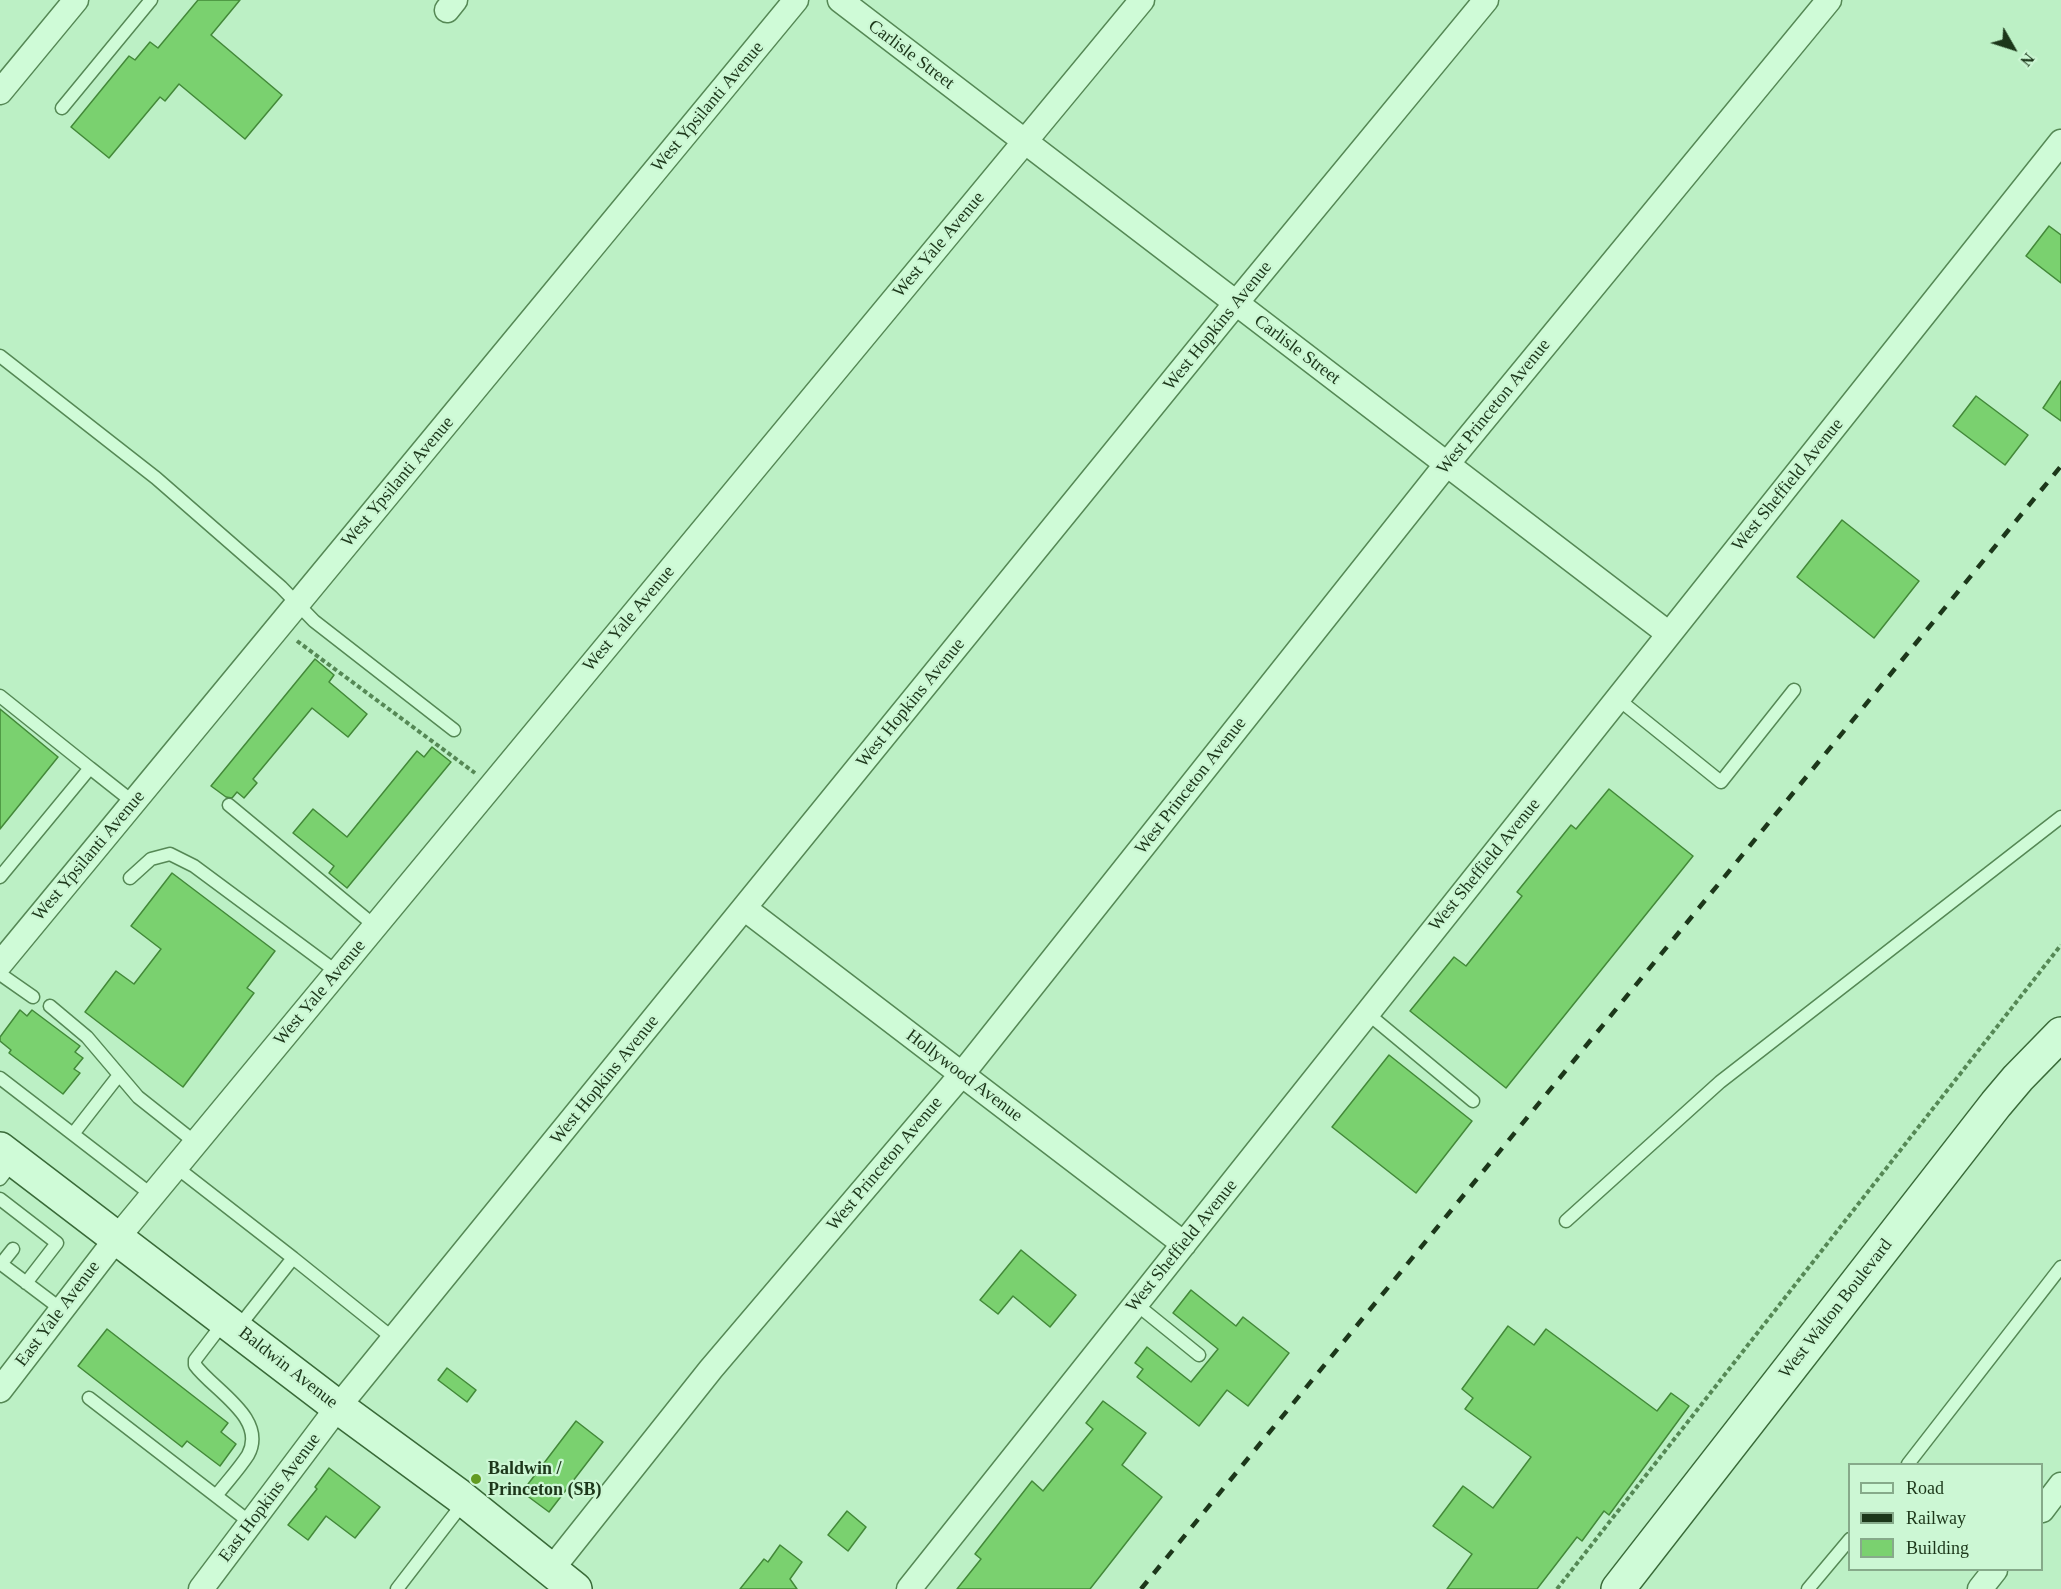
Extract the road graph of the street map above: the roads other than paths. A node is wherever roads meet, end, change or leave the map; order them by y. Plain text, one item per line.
1 (76, 0) edge
2 (152, 0) edge
3 (796, 0) edge
4 (840, 0) edge
5 (1142, 0) edge
6 (1486, 0) edge
7 (1828, 0) edge
8 (0, 92) edge
9 (62, 108) dead end
10 (1025, 142) junction
11 (2061, 142) edge
12 (1236, 303) junction
13 (0, 356) edge
14 (1447, 464) junction
15 (298, 604) junction
16 (1669, 634) junction
17 (1794, 690) dead end
18 (0, 696) edge
19 (1618, 699) junction
20 (454, 730) dead end
21 (90, 768) junction
22 (134, 802) junction
23 (229, 805) dead end
24 (2061, 817) edge
25 (0, 877) edge
26 (130, 878) dead end
27 (744, 908) junction
28 (375, 926) junction
29 (1, 964) edge
30 (337, 972) junction
31 (33, 997) dead end
32 (50, 1006) dead end
33 (1367, 1013) junction
34 (2061, 1034) edge
35 (962, 1074) junction
36 (119, 1075) junction
37 (0, 1078) edge
38 (1473, 1101) dead end
39 (73, 1134) junction
40 (196, 1143) junction
41 (5, 1162) edge
42 (176, 1167) junction
43 (152, 1195) junction
44 (0, 1199) edge
45 (1566, 1221) dead end
46 (117, 1238) junction
47 (1184, 1244) junction
48 (13, 1249) dead end
49 (293, 1258) junction
50 (1, 1263) edge
51 (2061, 1267) edge
52 (26, 1282) junction
53 (1136, 1304) junction
54 (61, 1309) junction
55 (231, 1324) junction
56 (394, 1339) junction
57 (1199, 1355) dead end
58 (0, 1390) edge
59 (89, 1398) dead end
60 (338, 1407) junction
61 (1909, 1463) edge
62 (2061, 1485) edge
63 (216, 1496) junction
64 (465, 1501) junction
65 (2043, 1509) edge
66 (251, 1523) junction
67 (1848, 1541) edge
68 (1994, 1571) edge
69 (559, 1581) edge
70 (1629, 1585) edge
71 (201, 1589) edge
72 (397, 1589) edge
73 (909, 1589) edge
74 (1808, 1589) edge
75 (1980, 1589) edge

1 - 8 street
2 - 9 lane
3 - 15 street, West Ypsilanti Avenue
4 - 10 street, Carlisle Street
5 - 10 street, West Yale Avenue
6 - 12 street, West Hopkins Avenue
7 - 14 street, West Princeton Avenue
10 - 12 street, Carlisle Street
10 - 28 street, West Yale Avenue
11 - 16 street, West Sheffield Avenue
12 - 14 street, Carlisle Street
12 - 27 street, West Hopkins Avenue
13 - 15 lane
14 - 16 street, Carlisle Street
14 - 35 street, West Princeton Avenue
15 - 20 lane
15 - 22 street, West Ypsilanti Avenue
16 - 19 street, West Sheffield Avenue
17 - 19 lane
18 - 21 lane
19 - 33 street, West Sheffield Avenue
21 - 22 lane
21 - 25 lane
22 - 29 street, West Ypsilanti Avenue
23 - 28 lane
24 - 45 lane
26 - 30 lane
27 - 35 street, Hollywood Avenue
27 - 56 street, West Hopkins Avenue
28 - 30 street, West Yale Avenue
29 - 31 lane
30 - 40 street, West Yale Avenue
32 - 36 lane
33 - 38 lane
33 - 47 street, West Sheffield Avenue
34 - 70 main road, West Walton Boulevard
35 - 47 street, Hollywood Avenue
35 - 69 street, West Princeton Avenue
36 - 39 lane
36 - 40 lane
37 - 39 lane
39 - 43 lane
40 - 42 street, West Yale Avenue
41 - 46 main road, Baldwin Avenue
42 - 43 street, West Yale Avenue
42 - 49 lane
43 - 46 street, West Yale Avenue
44 - 52 lane
46 - 54 street, East Yale Avenue
46 - 55 main road, Baldwin Avenue
47 - 53 street, West Sheffield Avenue
48 - 50 lane
49 - 55 lane
49 - 56 lane
50 - 52 lane
51 - 61 lane
52 - 54 lane
53 - 57 lane
53 - 73 street, West Sheffield Avenue
54 - 58 street, East Yale Avenue
55 - 60 main road, Baldwin Avenue
55 - 63 lane
56 - 60 street, West Hopkins Avenue
59 - 63 lane
60 - 64 main road, Baldwin Avenue
60 - 66 street, East Hopkins Avenue
62 - 65 street
63 - 66 lane
64 - 69 main road, Baldwin Avenue
64 - 72 lane
66 - 71 street, East Hopkins Avenue
67 - 74 lane
68 - 75 street

